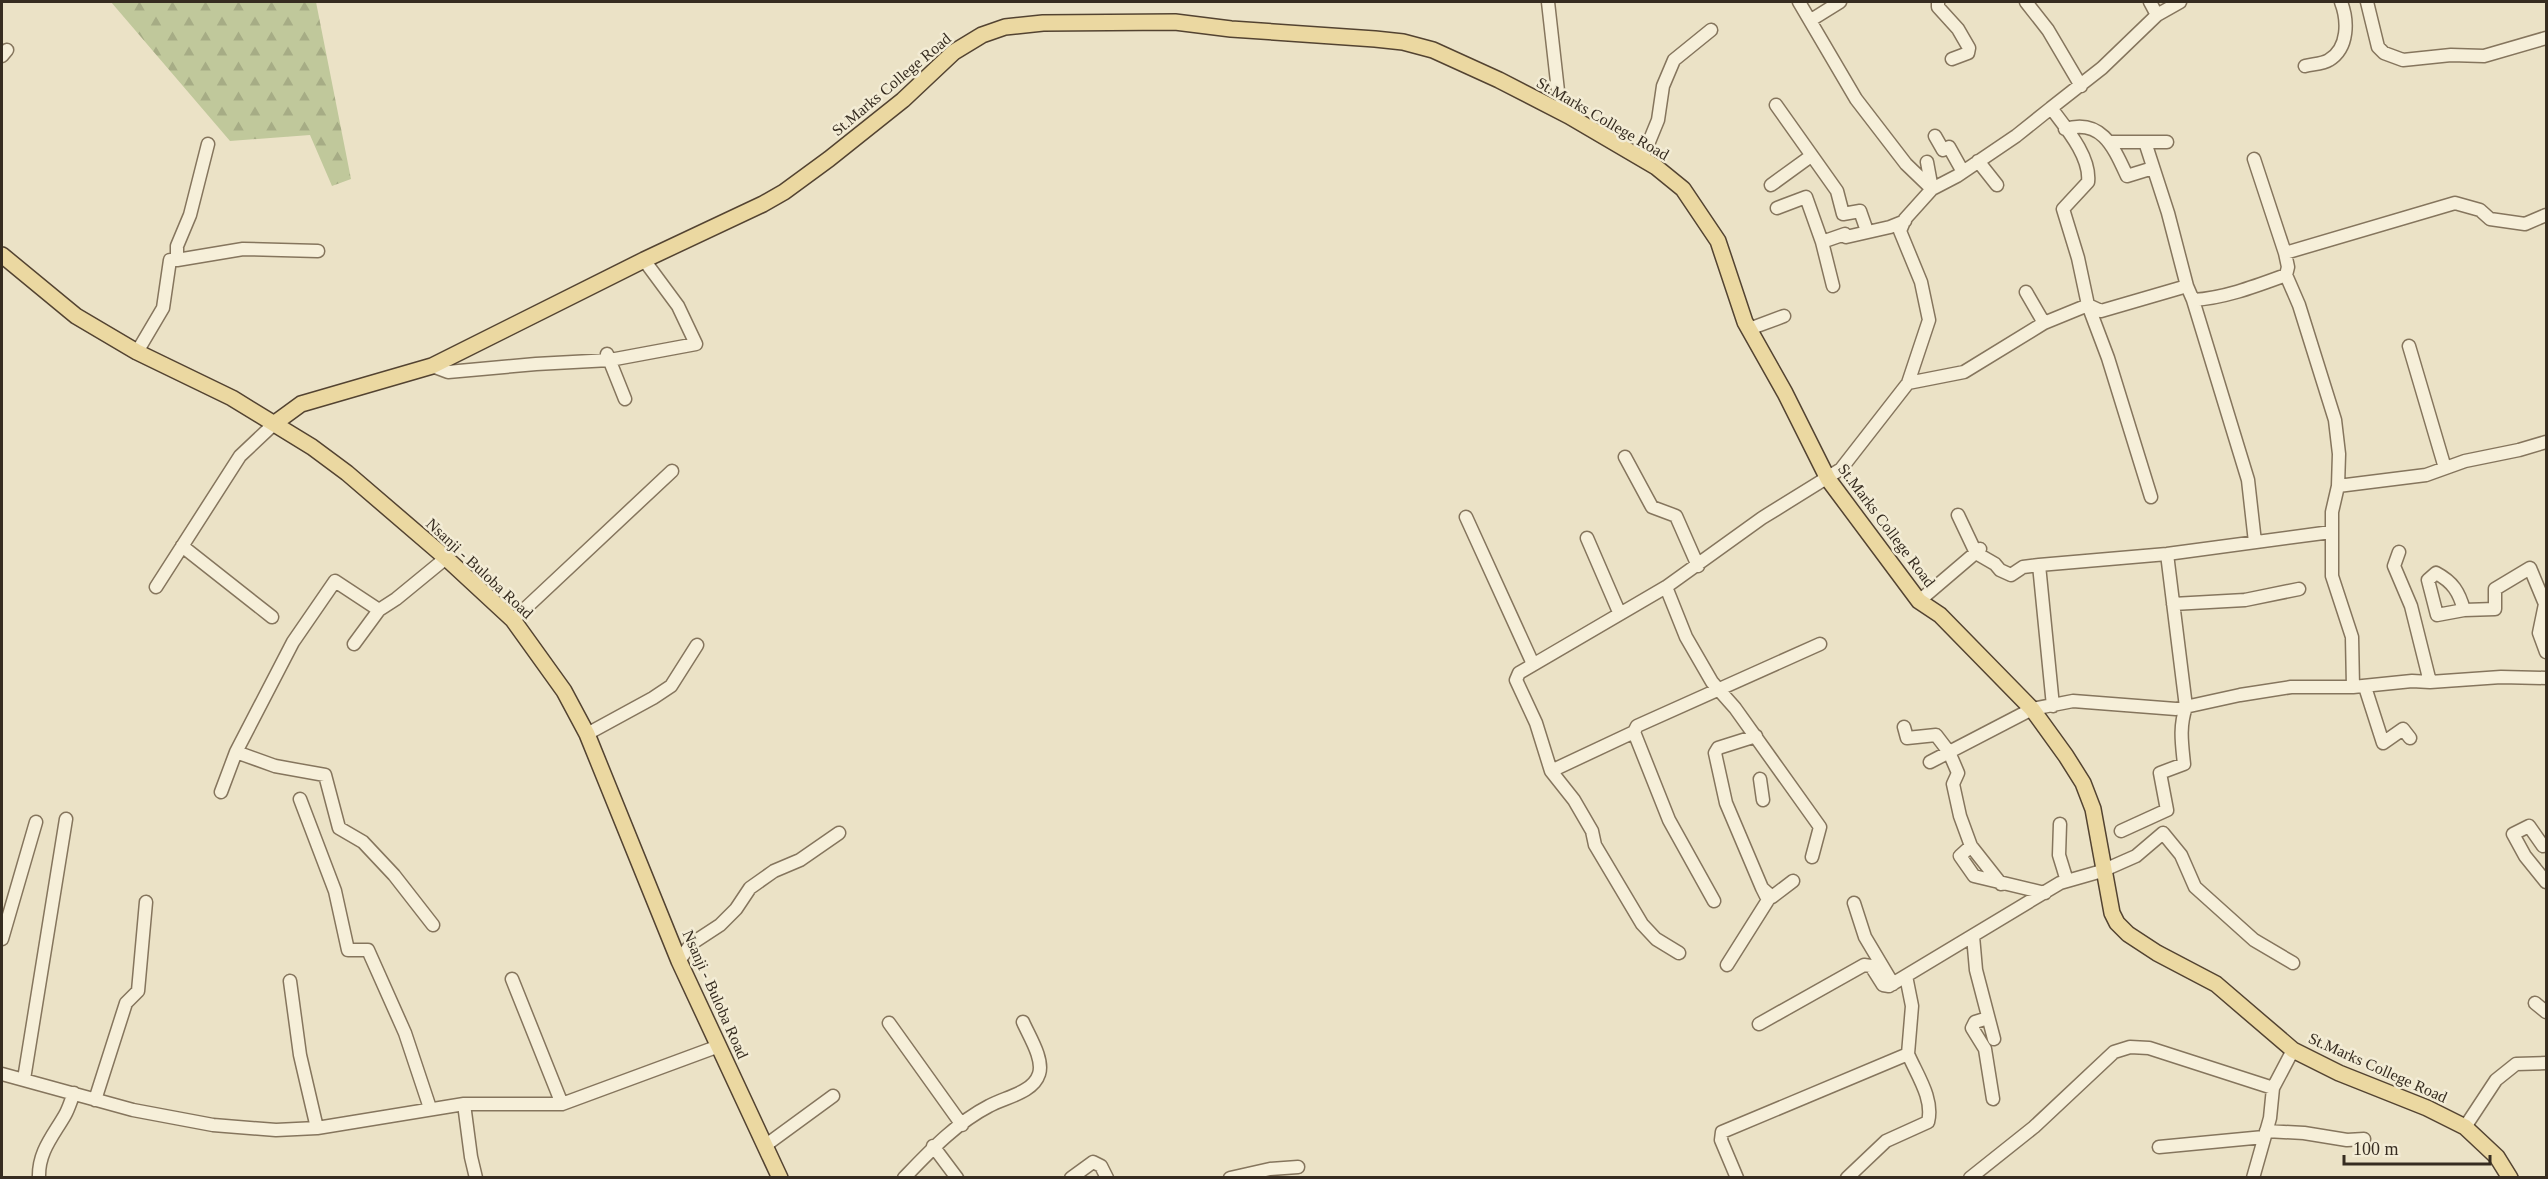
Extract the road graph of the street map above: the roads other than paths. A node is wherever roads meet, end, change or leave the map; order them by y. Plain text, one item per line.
1 (1548, 2) edge
2 (1799, 2) edge
3 (1840, 2) edge
4 (1938, 2) edge
5 (2026, 2) edge
6 (2150, 2) edge
7 (2180, 2) edge
8 (2341, 2) edge
9 (2367, 2) edge
10 (2157, 15) junction
11 (1811, 20) junction
12 (1711, 30) dead end
13 (2547, 38) edge
14 (1952, 59) dead end
15 (2305, 66) dead end
16 (2081, 86) junction
17 (1776, 105) dead end
18 (2051, 108) junction
19 (1569, 116) junction
20 (2066, 129) junction
21 (1935, 136) dead end
22 (2111, 142) junction
23 (2145, 142) junction
24 (2167, 142) dead end
25 (208, 144) dead end
26 (1811, 156) junction
27 (1642, 159) junction
28 (2254, 159) dead end
29 (1978, 161) junction
30 (1927, 162) dead end
31 (2153, 168) junction
32 (1963, 172) junction
33 (1771, 185) dead end
34 (1997, 185) dead end
35 (1932, 189) junction
36 (1777, 208) dead end
37 (2547, 215) edge
38 (1905, 221) junction
39 (1867, 231) junction
40 (1822, 242) junction
41 (318, 251) dead end
42 (2285, 253) junction
43 (2, 255) edge
44 (644, 260) junction
45 (177, 261) junction
46 (2286, 275) junction
47 (1833, 286) dead end
48 (2187, 286) junction
49 (2026, 292) dead end
50 (2193, 300) junction
51 (2088, 305) junction
52 (1784, 316) dead end
53 (2044, 323) junction
54 (1749, 329) junction
55 (2409, 346) dead end
56 (137, 352) junction
57 (608, 356) junction
58 (432, 366) junction
59 (1908, 384) junction
60 (625, 399) dead end
61 (275, 423) junction
62 (2547, 442) edge
63 (1625, 457) dead end
64 (2445, 468) junction
65 (672, 471) dead end
66 (1828, 479) junction
67 (2338, 486) junction
68 (2151, 497) dead end
69 (1958, 514) dead end
70 (1466, 517) dead end
71 (2331, 532) junction
72 (1587, 538) dead end
73 (2255, 542) junction
74 (182, 546) junction
75 (1978, 551) junction
76 (2399, 552) dead end
77 (2167, 554) junction
78 (446, 558) junction
79 (2039, 565) junction
80 (1698, 566) junction
81 (156, 587) dead end
82 (1666, 587) junction
83 (2299, 589) dead end
84 (1919, 600) junction
85 (2173, 604) junction
86 (379, 610) junction
87 (2464, 610) dead end
88 (1619, 612) junction
89 (272, 617) dead end
90 (513, 620) junction
91 (354, 644) dead end
92 (1820, 644) dead end
93 (697, 645) dead end
94 (2547, 652) edge
95 (1533, 664) junction
96 (2547, 678) edge
97 (2430, 682) junction
98 (2359, 687) junction
99 (1720, 690) junction
100 (2053, 706) junction
101 (2186, 707) junction
102 (2032, 709) junction
103 (1904, 727) dead end
104 (1634, 732) junction
105 (587, 734) junction
106 (1756, 736) junction
107 (2410, 738) dead end
108 (236, 752) junction
109 (1949, 752) junction
110 (1930, 762) dead end
111 (1551, 771) junction
112 (1760, 778) dead end
113 (221, 792) dead end
114 (300, 799) dead end
115 (1763, 800) dead end
116 (66, 819) dead end
117 (36, 822) dead end
118 (2060, 824) dead end
119 (2121, 831) dead end
120 (839, 833) dead end
121 (2545, 845) edge
122 (2525, 856) junction
123 (1812, 857) dead end
124 (2102, 871) junction
125 (1793, 881) dead end
126 (2067, 881) junction
127 (2547, 882) edge
128 (1762, 888) junction
129 (2044, 893) junction
130 (1714, 901) dead end
131 (146, 902) dead end
132 (1854, 903) dead end
133 (433, 925) dead end
134 (1973, 936) junction
135 (2, 939) edge
136 (1679, 953) dead end
137 (679, 961) junction
138 (2293, 963) dead end
139 (1727, 965) dead end
140 (1906, 976) junction
141 (512, 980) dead end
142 (290, 981) dead end
143 (1893, 984) junction
144 (2535, 1003) dead end
145 (2547, 1012) edge
146 (1988, 1018) junction
147 (1023, 1022) dead end
148 (889, 1023) dead end
149 (1759, 1024) dead end
150 (1995, 1039) dead end
151 (719, 1046) junction
152 (2293, 1050) junction
153 (1908, 1054) junction
154 (2547, 1063) edge
155 (2, 1074) edge
156 (24, 1080) junction
157 (2273, 1088) junction
158 (74, 1092) junction
159 (833, 1096) dead end
160 (1993, 1099) dead end
161 (95, 1100) junction
162 (464, 1104) junction
163 (562, 1104) junction
164 (430, 1108) junction
165 (962, 1125) junction
166 (2465, 1127) junction
167 (317, 1128) junction
168 (2265, 1134) junction
169 (2364, 1139) dead end
170 (766, 1146) junction
171 (933, 1146) junction
172 (2159, 1147) dead end
173 (1298, 1167) dead end
174 (39, 1178) edge
175 (476, 1178) edge
176 (780, 1178) edge
177 (904, 1178) edge
178 (957, 1178) edge
179 (1071, 1178) edge
180 (1107, 1178) edge
181 (1230, 1178) edge
182 (1737, 1178) edge
183 (1847, 1178) edge
184 (1970, 1178) edge
185 (2253, 1178) edge
186 (2510, 1178) edge

1 - 19 street
2 - 11 street
3 - 11 street
4 - 14 street
5 - 16 street
6 - 10 street
7 - 10 street
8 - 15 street
9 - 13 street
10 - 16 street
11 - 35 street
12 - 27 street
16 - 18 street
17 - 26 street
18 - 20 street
18 - 29 street
19 - 27 main road, St.Marks College Road
19 - 44 main road, St.Marks College Road
20 - 22 street
20 - 51 street
21 - 32 street
22 - 23 street
22 - 31 street
23 - 24 street
23 - 31 street
25 - 45 street
26 - 33 street
26 - 39 street
27 - 54 main road, St.Marks College Road
28 - 42 street
29 - 32 street
29 - 34 street
30 - 35 street
31 - 48 street
32 - 35 street
35 - 38 street
36 - 40 street
37 - 42 street
38 - 39 street
38 - 59 street
39 - 40 street
40 - 47 street
41 - 45 street
42 - 46 street
43 - 56 main road, Nsanji - Buloba Road
44 - 57 street
44 - 58 main road, St.Marks College Road
45 - 56 street
46 - 50 street
46 - 67 street
48 - 50 street
48 - 51 street
49 - 53 street
50 - 73 street
51 - 53 street
51 - 68 street
52 - 54 street
53 - 59 street
54 - 66 main road, St.Marks College Road
55 - 64 street
56 - 61 main road, Nsanji - Buloba Road
57 - 58 street
57 - 60 street
58 - 61 main road, St.Marks College Road
59 - 66 street
61 - 74 street
61 - 78 main road, Nsanji - Buloba Road
62 - 64 street
63 - 80 street
64 - 67 street
65 - 90 street
66 - 80 street
66 - 84 main road, St.Marks College Road
67 - 71 street
69 - 75 street
70 - 95 street
71 - 73 street
71 - 98 street
72 - 88 street
73 - 77 street
74 - 81 street
74 - 89 street
75 - 79 street
75 - 84 street
76 - 97 street
77 - 79 street
77 - 85 street
78 - 86 street
78 - 90 main road, Nsanji - Buloba Road
79 - 100 street
80 - 82 street
82 - 88 street
82 - 99 street
83 - 85 street
84 - 102 main road, St.Marks College Road
85 - 101 street
86 - 91 street
86 - 108 street
87 - 94 street
88 - 95 street
90 - 105 main road, Nsanji - Buloba Road
92 - 99 street
93 - 105 street
95 - 111 street
96 - 97 street
97 - 98 street
98 - 101 street
98 - 107 street
99 - 104 street
99 - 106 street
100 - 101 street
100 - 102 street
101 - 119 street
102 - 109 street
102 - 124 main road, St.Marks College Road
103 - 109 street
104 - 111 street
104 - 130 street
105 - 137 main road, Nsanji - Buloba Road
106 - 123 street
106 - 128 street
108 - 113 street
108 - 133 street
109 - 110 street
109 - 129 street
111 - 136 street
112 - 115 street
114 - 164 street
116 - 156 street
117 - 135 street
118 - 126 street
120 - 137 street
121 - 122 street
121 - 122 street
122 - 127 street
124 - 126 street
124 - 138 street
124 - 152 main road, St.Marks College Road
125 - 128 street
126 - 129 street
128 - 139 street
129 - 134 street
131 - 161 street
132 - 143 street
134 - 140 street
134 - 146 street
137 - 151 main road, Nsanji - Buloba Road
140 - 143 street
140 - 153 street
141 - 163 street
142 - 167 street
143 - 149 street
144 - 145 street
146 - 150 street
146 - 160 street
147 - 165 street
148 - 165 street
151 - 163 street
151 - 170 main road, Nsanji - Buloba Road
152 - 157 street
152 - 166 main road, St.Marks College Road
153 - 182 street
153 - 183 street
154 - 166 street
155 - 156 street
156 - 158 street
157 - 168 street
157 - 184 street
158 - 161 street
158 - 174 street
159 - 170 street
161 - 167 street
162 - 163 street
162 - 164 street
162 - 175 street
164 - 167 street
165 - 171 street
166 - 186 main road, St.Marks College Road
168 - 169 street
168 - 172 street
168 - 185 street
170 - 176 main road, Nsanji - Buloba Road
171 - 177 street
171 - 178 street
173 - 181 street
179 - 180 street

